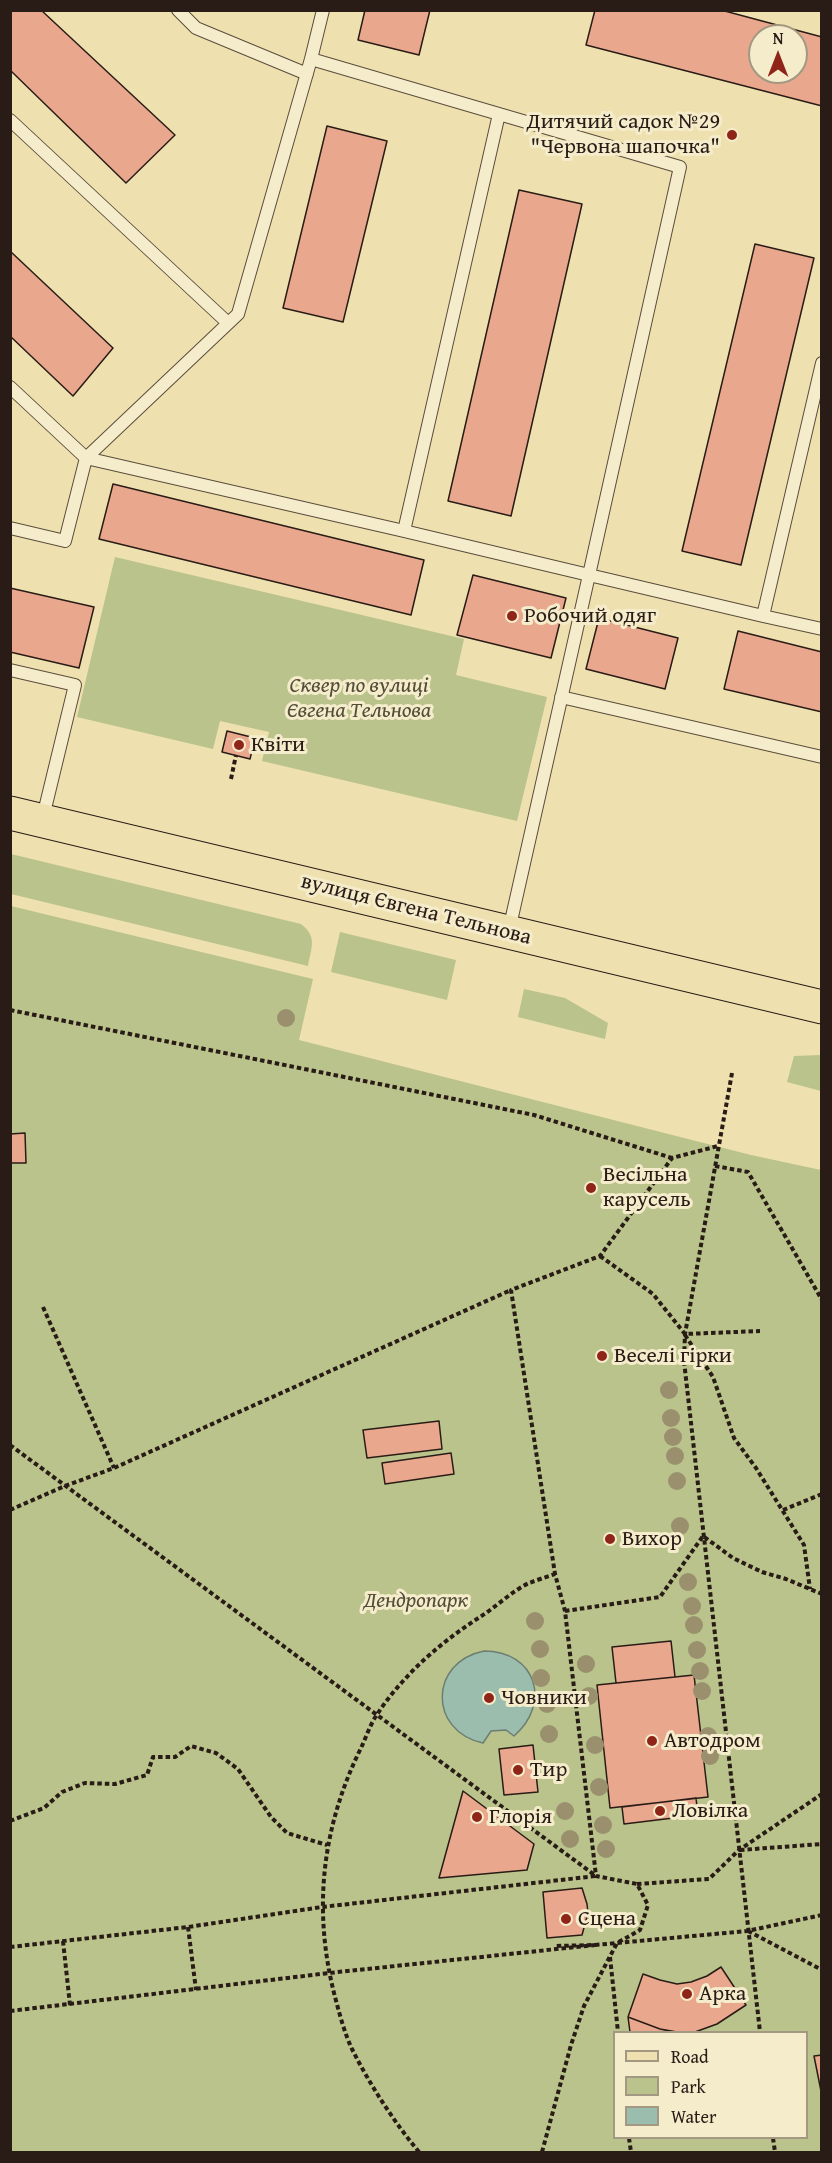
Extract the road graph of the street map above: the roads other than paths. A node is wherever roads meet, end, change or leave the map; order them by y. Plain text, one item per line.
1 (178, 10) edge
2 (323, 10) edge
3 (311, 59) junction
4 (307, 74) junction
5 (499, 114) junction
6 (10, 120) edge
7 (228, 323) junction
8 (822, 363) edge
9 (10, 387) edge
10 (86, 458) junction
11 (10, 528) edge
12 (404, 531) junction
13 (589, 574) junction
14 (763, 616) junction
15 (822, 629) edge
16 (10, 670) edge
17 (561, 697) junction
18 (822, 757) edge
19 (10, 813) edge
20 (42, 821) junction
21 (508, 932) junction
22 (822, 1007) edge

1 - 4 lane
2 - 3 lane
3 - 4 lane
3 - 5 lane
4 - 7 lane
5 - 12 lane
5 - 13 lane
6 - 7 lane
7 - 10 lane
8 - 14 lane
9 - 10 lane
10 - 11 lane
10 - 12 lane
12 - 13 lane
13 - 14 lane
13 - 17 lane
14 - 15 lane
16 - 20 lane
17 - 18 lane
17 - 21 lane
19 - 20 main road, вулиця Євгена Тельнова
20 - 21 main road, вулиця Євгена Тельнова
21 - 22 main road, вулиця Євгена Тельнова

